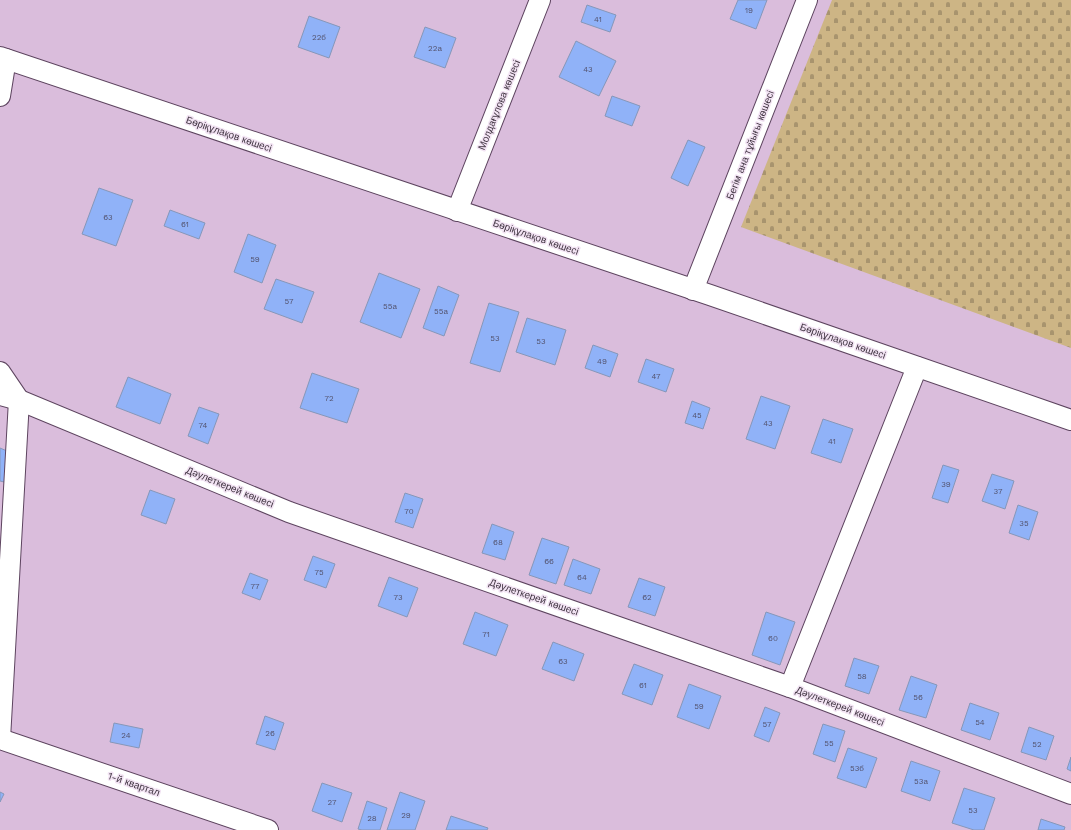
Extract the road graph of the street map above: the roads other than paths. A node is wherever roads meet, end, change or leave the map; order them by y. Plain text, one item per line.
1 (540, 0) edge
2 (807, 0) edge
3 (3, 58) edge
4 (0, 96) edge
5 (457, 210) junction
6 (693, 290) junction
7 (917, 367) junction
8 (0, 372) edge
9 (9, 398) edge
10 (1071, 420) edge
11 (790, 687) junction
12 (0, 739) edge
13 (1071, 794) edge
14 (268, 830) edge

1 - 5 street, Молдағұлова көшесі
2 - 6 street, Бегім ана тұйығы көшесі
3 - 4 street
3 - 5 street, Бөріқұлақов көшесі
5 - 6 street, Бөріқұлақов көшесі
6 - 7 street, Бөріқұлақов көшесі
7 - 10 street, Бөріқұлақов көшесі
7 - 11 street
8 - 9 street
9 - 11 street, Дәулеткерей көшесі
9 - 12 street
11 - 13 street, Дәулеткерей көшесі
12 - 14 street, 1-й квартал

